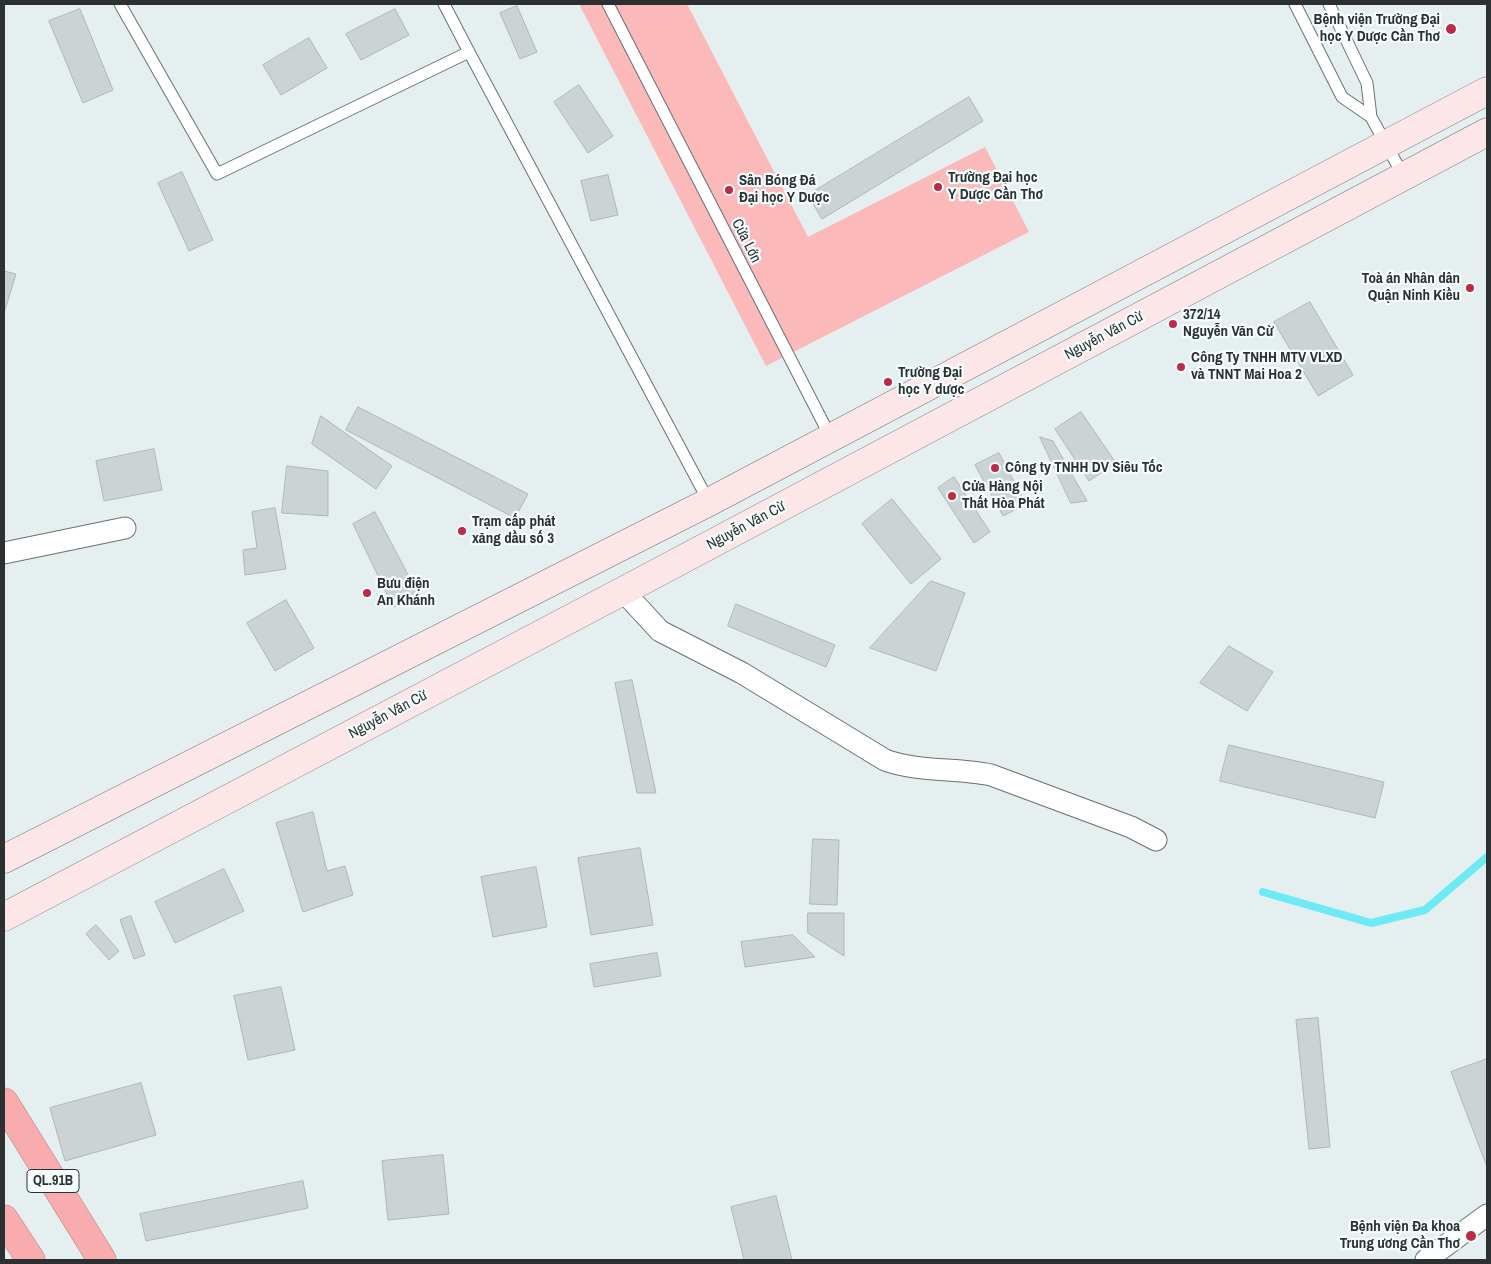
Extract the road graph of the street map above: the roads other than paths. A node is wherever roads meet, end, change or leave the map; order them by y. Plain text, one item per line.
1 (120, 4) edge
2 (444, 4) edge
3 (608, 4) edge
4 (1295, 4) edge
5 (1329, 4) edge
6 (469, 52) junction
7 (1487, 91) edge
8 (1371, 117) junction
9 (1487, 132) edge
10 (1386, 144) junction
11 (1404, 177) junction
12 (830, 438) junction
13 (709, 502) junction
14 (124, 528) dead end
15 (4, 553) edge
16 (623, 591) junction
17 (1156, 840) dead end
18 (4, 859) edge
19 (4, 916) edge
20 (4, 1102) edge
21 (1487, 1215) edge
22 (4, 1219) edge
23 (31, 1260) edge
24 (102, 1260) edge
25 (1426, 1260) edge

1 - 6 lane
2 - 6 lane
3 - 12 lane, Cửa Lớn
4 - 8 lane
5 - 8 lane
6 - 13 lane
7 - 10 main road
8 - 10 lane
9 - 11 main road, Nguyễn Văn Cừ
10 - 11 lane
10 - 12 main road
11 - 16 main road, Nguyễn Văn Cừ
12 - 13 main road
13 - 18 main road
14 - 15 street
16 - 17 street
16 - 19 main road, Nguyễn Văn Cừ
20 - 24 highway, QL.91B
21 - 25 street
22 - 23 highway

